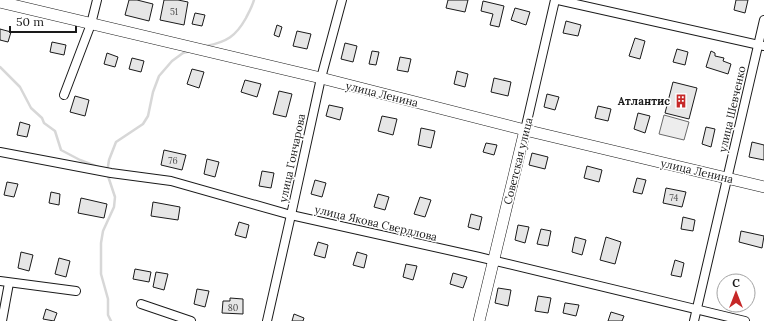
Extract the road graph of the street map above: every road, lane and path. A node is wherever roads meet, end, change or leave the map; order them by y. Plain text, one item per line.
1 (97, 0) edge
2 (342, 0) edge
3 (556, 0) edge
4 (0, 2) edge
5 (764, 20) edge
6 (91, 24) junction
7 (761, 46) edge
8 (321, 78) junction
9 (64, 95) dead end
10 (526, 130) junction
11 (0, 152) edge
12 (727, 178) junction
13 (764, 187) edge
14 (291, 215) junction
15 (493, 261) junction
16 (0, 281) edge
17 (9, 283) junction
18 (76, 291) dead end
19 (141, 304) dead end
20 (696, 309) junction
21 (2, 321) edge
22 (191, 321) edge
23 (266, 321) edge
24 (479, 321) edge
25 (694, 321) edge
26 (745, 321) edge

1 - 6 street
2 - 8 street, улица Гончарова
3 - 7 street
3 - 10 street, Советская улица
4 - 6 main road, улица Ленина
5 - 7 street, улица Шевченко
6 - 8 main road, улица Ленина
6 - 9 street
7 - 12 street, улица Шевченко
8 - 10 main road, улица Ленина
8 - 14 street, улица Гончарова
10 - 12 main road, улица Ленина
10 - 15 main road, Советская улица
11 - 14 street, улица Якова Свердлова
12 - 13 main road, улица Ленина
12 - 20 street, улица Шевченко
14 - 15 street, улица Якова Свердлова
14 - 23 street, улица Гончарова
15 - 20 street, улица Якова Свердлова
15 - 24 main road, Советская улица
16 - 17 street
17 - 18 street
17 - 21 street
19 - 22 street
20 - 25 street, улица Шевченко
20 - 26 street, улица Якова Свердлова

